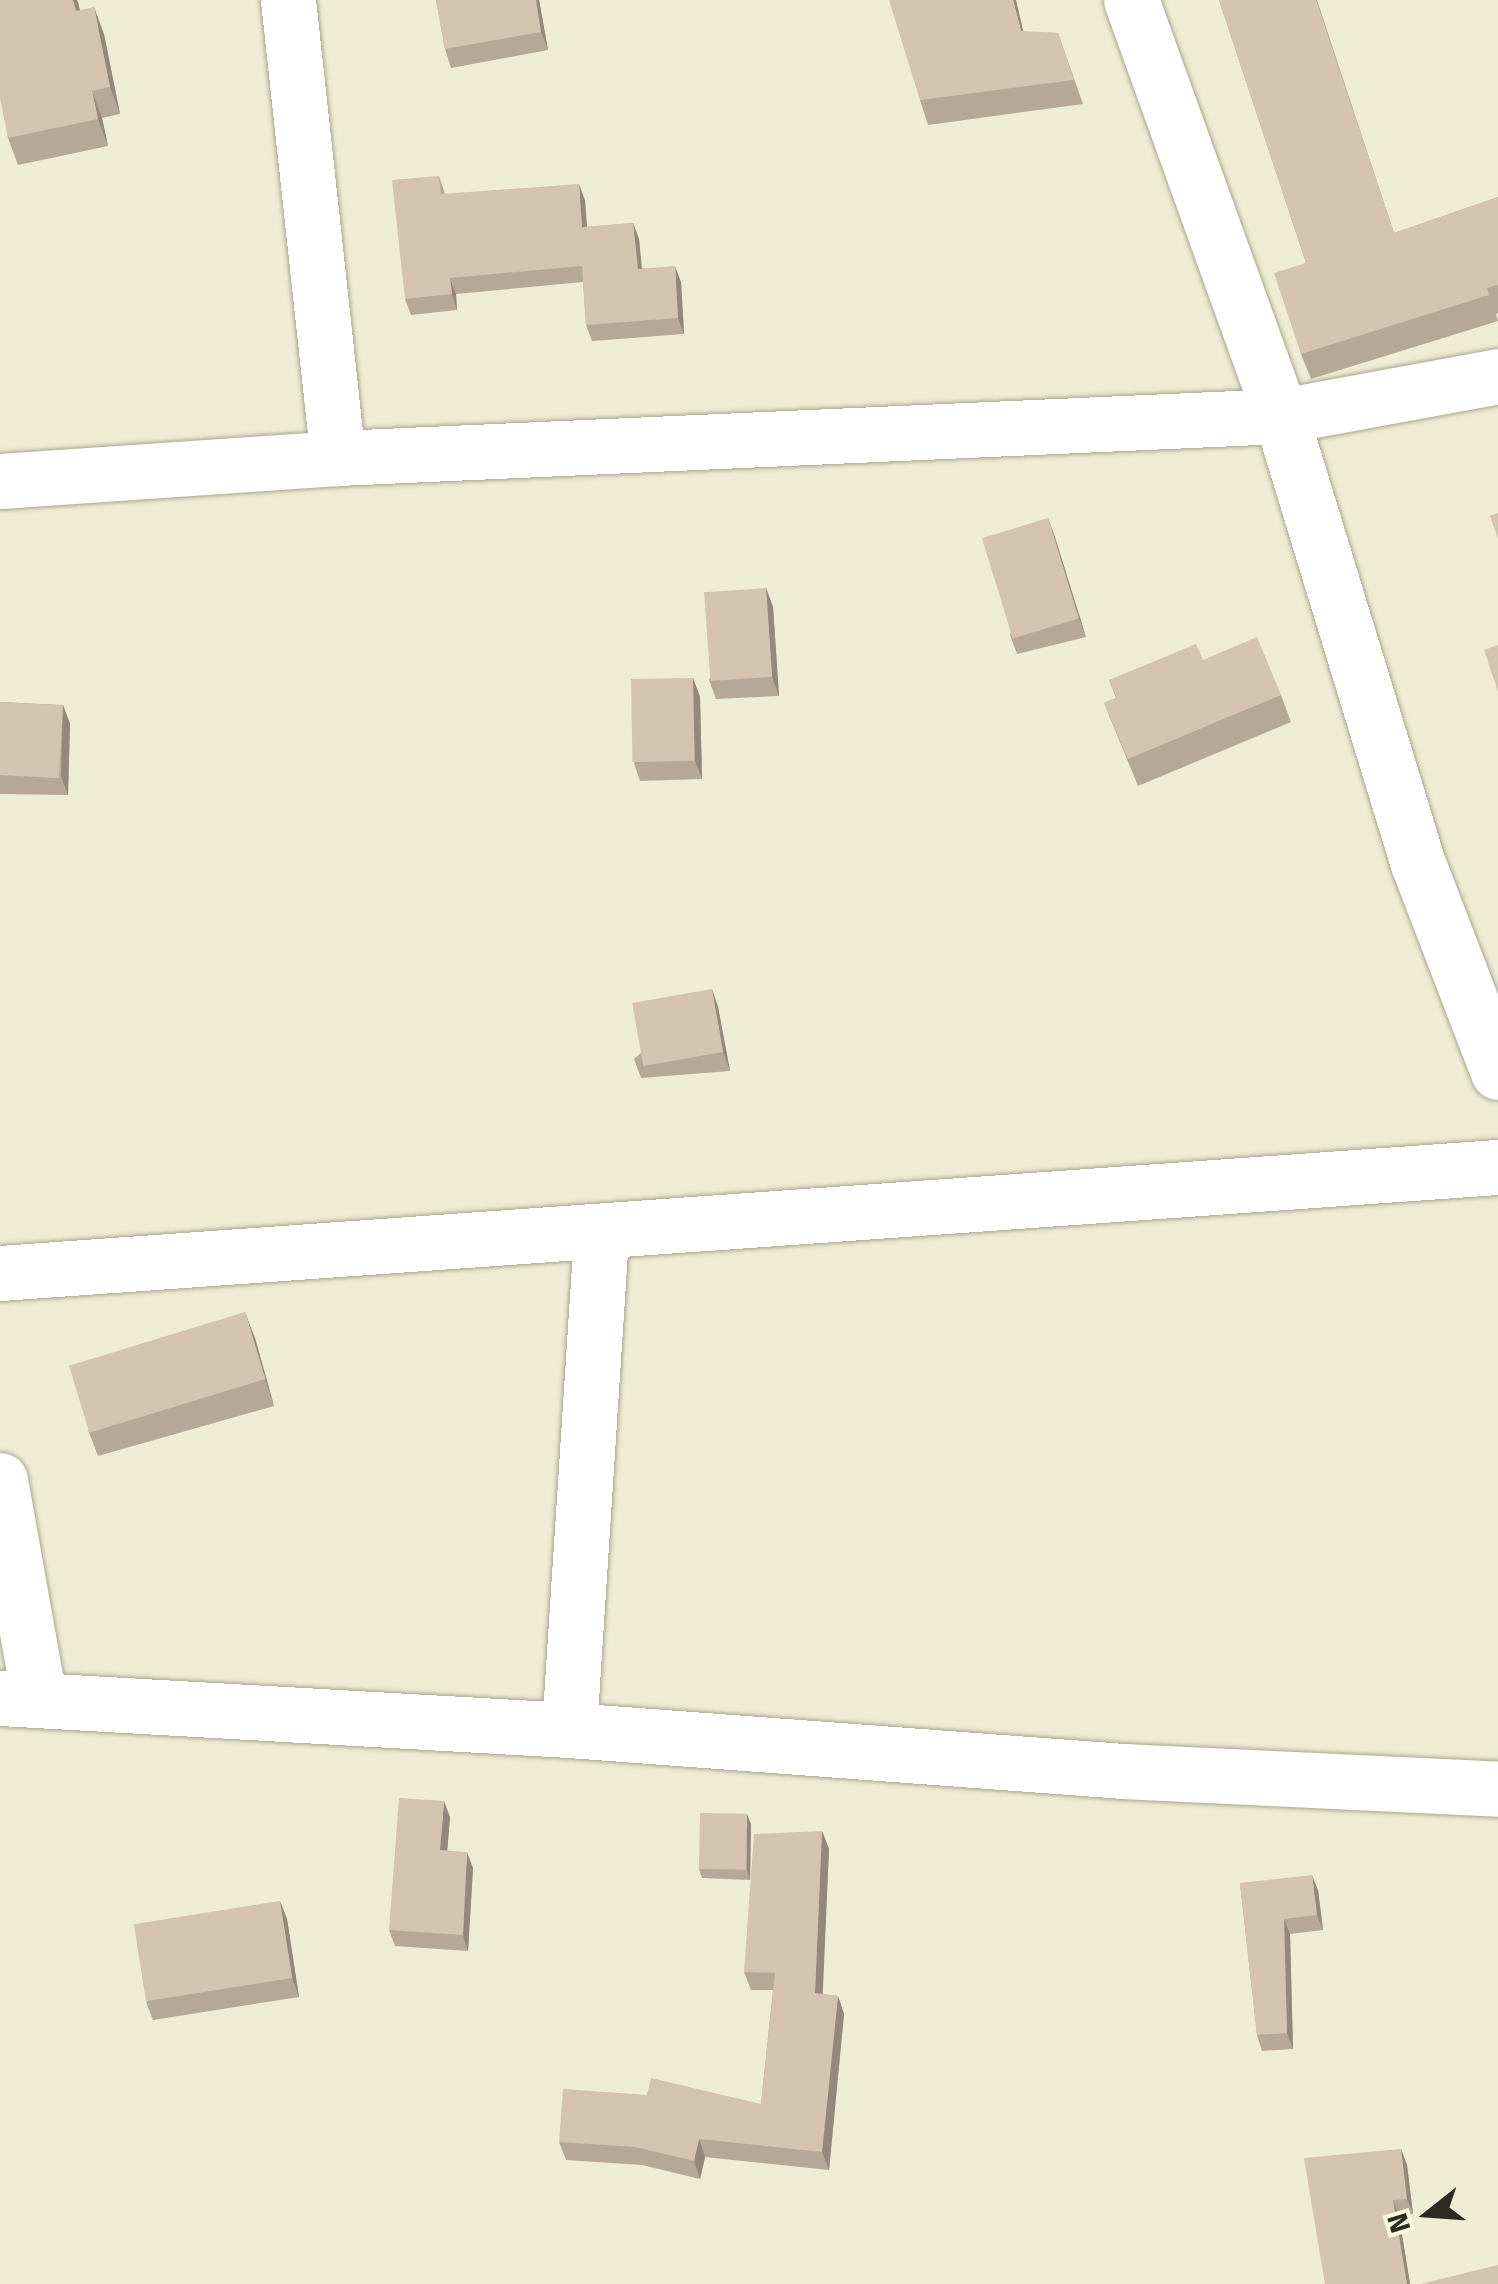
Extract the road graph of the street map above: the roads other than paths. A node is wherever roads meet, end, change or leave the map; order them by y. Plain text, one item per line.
1 (288, 0) edge
2 (1131, 0) edge
3 (1498, 376) edge
4 (1281, 416) junction
5 (338, 458) junction
6 (0, 481) edge
7 (1498, 1072) edge
8 (1498, 1167) edge
9 (602, 1233) junction
10 (0, 1272) edge
11 (0, 1480) edge
12 (19, 1699) edge
13 (569, 1730) junction
14 (1498, 1789) edge

1 - 5 street
2 - 4 street
3 - 4 street
4 - 5 street
4 - 7 street
5 - 6 street
8 - 9 street
9 - 10 street
9 - 13 street
11 - 12 street
12 - 13 street
13 - 14 street

